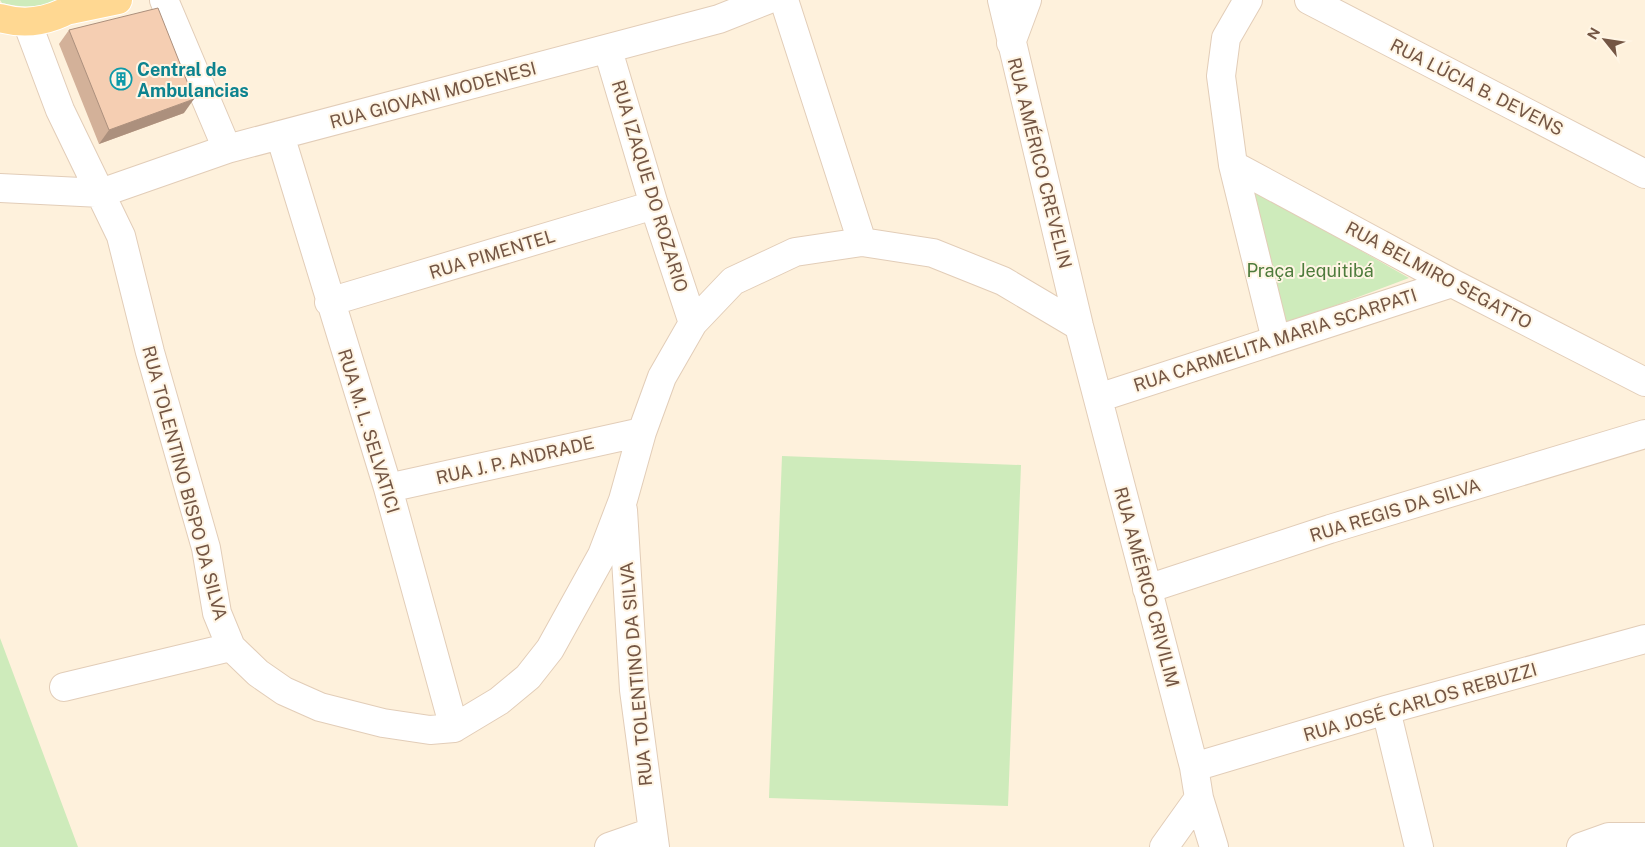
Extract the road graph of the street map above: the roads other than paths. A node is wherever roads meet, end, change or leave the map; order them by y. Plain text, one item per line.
1 (118, 0) edge
2 (164, 0) edge
3 (766, 0) edge
4 (784, 0) edge
5 (1002, 0) edge
6 (1027, 0) edge
7 (1248, 0) edge
8 (1309, 0) edge
9 (77, 5) edge
10 (10, 20) edge
11 (1010, 43) junction
12 (608, 50) junction
13 (280, 135) junction
14 (227, 149) junction
15 (1233, 165) junction
16 (1645, 174) edge
17 (0, 188) edge
18 (101, 193) junction
19 (654, 205) junction
20 (862, 242) junction
21 (1452, 283) junction
22 (329, 302) junction
23 (693, 323) junction
24 (1079, 326) junction
25 (1276, 340) junction
26 (1645, 382) edge
27 (1098, 398) junction
28 (642, 432) junction
29 (1645, 434) edge
30 (388, 488) junction
31 (623, 500) junction
32 (1147, 589) junction
33 (1645, 638) edge
34 (231, 647) junction
35 (64, 687) dead end
36 (1386, 710) junction
37 (454, 728) junction
38 (1194, 767) junction
39 (1199, 798) junction
40 (1645, 837) edge
41 (653, 840) edge
42 (1610, 842) edge
43 (609, 847) edge
44 (1164, 847) edge
45 (1214, 847) edge
46 (1419, 847) edge
47 (1581, 847) edge

1 - 9 main road
2 - 14 street
3 - 12 street, RUA GIOVANI MODENESI
4 - 20 street
5 - 11 street, RUA AMÉRICO CREVELIN
6 - 11 street
7 - 15 street
8 - 16 street, RUA LÚCIA B. DEVENS
9 - 10 main road
10 - 18 street, RUA TOLENTINO BISPO DA SILVA
11 - 24 street, RUA AMÉRICO CREVELIN
12 - 13 street, RUA GIOVANI MODENESI
12 - 19 street, RUA IZAQUE DO ROZARIO
13 - 14 street, RUA GIOVANI MODENESI
13 - 22 street, RUA M. L. SELVATICI
14 - 18 street, RUA GIOVANI MODENESI
15 - 21 street, RUA BELMIRO SEGATTO
15 - 25 street
17 - 18 street
18 - 34 street, RUA TOLENTINO BISPO DA SILVA
19 - 22 street, RUA PIMENTEL
19 - 23 street, RUA IZAQUE DO ROZARIO
20 - 23 street, RUA TOLENTINO BISPO DA SILVA
20 - 24 street, RUA TOLENTINO BISPO DA SILVA
21 - 25 street, RUA CARMELITA MARIA SCARPATI
21 - 26 street, RUA BELMIRO SEGATTO
22 - 30 street, RUA M. L. SELVATICI
23 - 28 street, RUA TOLENTINO BISPO DA SILVA
24 - 27 street, RUA AMÉRICO CRIVILIM
25 - 27 street, RUA CARMELITA MARIA SCARPATI
27 - 32 street, RUA AMÉRICO CRIVILIM
28 - 30 street, RUA J. P. ANDRADE
28 - 31 street, RUA TOLENTINO BISPO DA SILVA
29 - 32 street, RUA REGIS DA SILVA
30 - 37 street, RUA M. L. SELVATICI
31 - 37 street, RUA TOLENTINO BISPO DA SILVA
31 - 41 street, RUA TOLENTINO DA SILVA
32 - 38 street, RUA AMÉRICO CRIVILIM
33 - 36 street, RUA JOSÉ CARLOS REBUZZI
34 - 35 street
34 - 37 street, RUA TOLENTINO BISPO DA SILVA
36 - 38 street, RUA JOSÉ CARLOS REBUZZI
36 - 46 street
38 - 39 street, RUA AMÉRICO CRIVILIM
39 - 44 street
39 - 45 street, RUA AMÉRICO CRIVILIM
40 - 42 street
41 - 43 street
42 - 47 street

